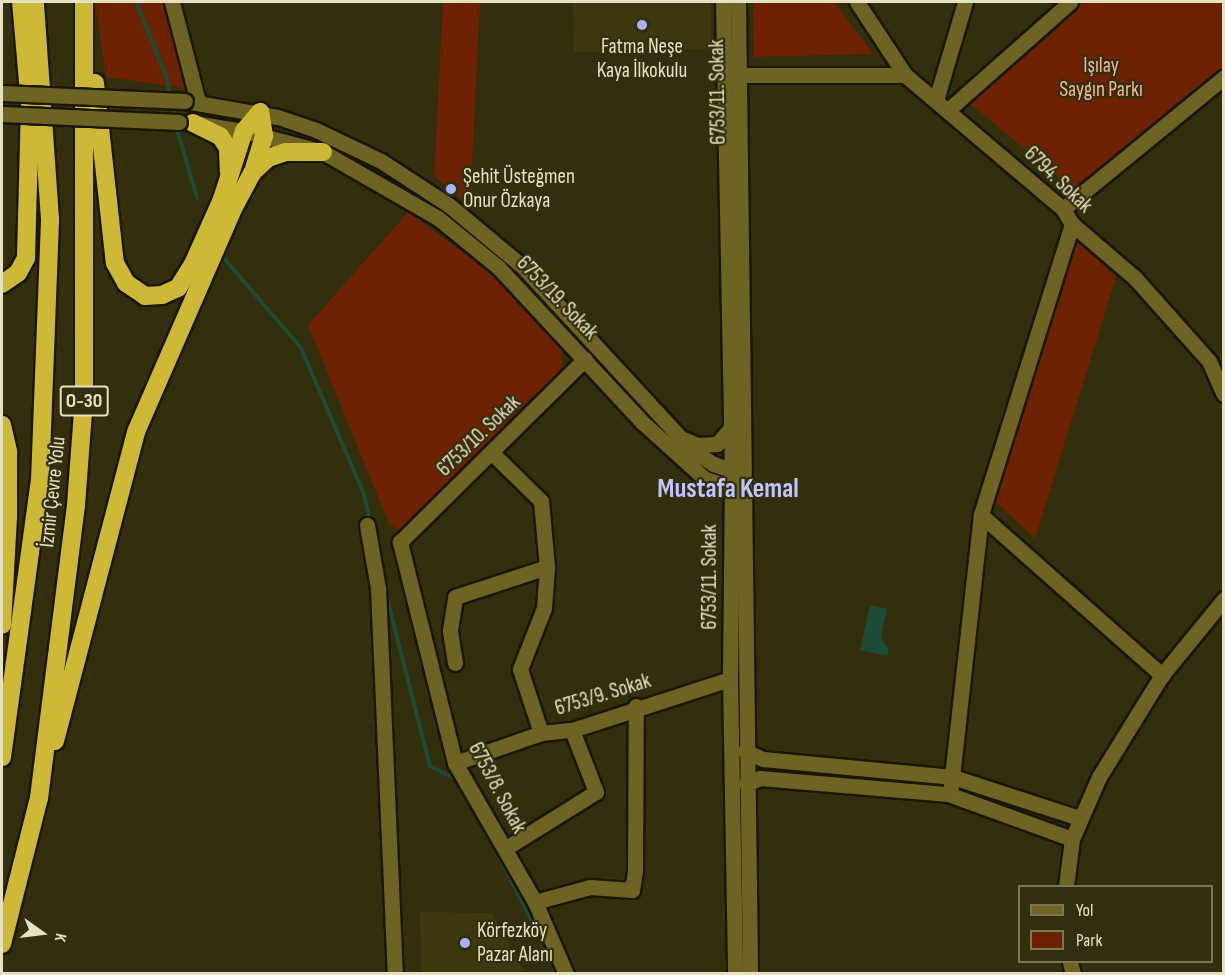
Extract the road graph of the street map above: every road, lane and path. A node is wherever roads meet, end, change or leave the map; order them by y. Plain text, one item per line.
1 (21, 2) edge
2 (34, 2) edge
3 (85, 2) edge
4 (172, 2) edge
5 (723, 2) edge
6 (738, 2) edge
7 (857, 2) edge
8 (964, 2) edge
9 (1070, 2) edge
10 (739, 75) junction
11 (905, 75) junction
12 (1224, 77) edge
13 (2, 93) edge
14 (191, 102) junction
15 (942, 105) junction
16 (260, 112) junction
17 (2, 114) edge
18 (186, 123) junction
19 (244, 131) junction
20 (264, 136) junction
21 (323, 152) junction
22 (253, 172) junction
23 (228, 178) junction
24 (1063, 208) junction
25 (1072, 224) junction
26 (2, 284) edge
27 (585, 359) junction
28 (1224, 394) edge
29 (2, 425) edge
30 (731, 428) junction
31 (682, 439) junction
32 (492, 453) junction
33 (738, 475) junction
34 (705, 478) junction
35 (731, 511) junction
36 (981, 515) junction
37 (367, 525) dead end
38 (400, 542) joint
39 (547, 567) junction
40 (1224, 599) edge
41 (2, 625) edge
42 (455, 663) dead end
43 (1162, 675) junction
44 (730, 679) junction
45 (636, 706) junction
46 (572, 730) junction
47 (542, 733) junction
48 (745, 751) junction
49 (2, 757) edge
50 (455, 763) junction
51 (953, 777) junction
52 (746, 784) junction
53 (948, 794) junction
54 (39, 798) junction
55 (1079, 818) junction
56 (1072, 839) junction
57 (506, 848) junction
58 (1066, 885) edge
59 (535, 902) junction
60 (2, 944) edge
61 (395, 974) edge
62 (566, 974) edge
63 (735, 974) edge
64 (750, 974) edge

1 - 26 highway
2 - 49 highway, İzmir Çevre Yolu / O-30
3 - 23 highway
3 - 54 highway, İzmir Çevre Yolu / O-30
4 - 14 street
5 - 30 street, 6753/11. Sokak
6 - 10 street, 6753/11. Sokak
7 - 11 street, 6794. Sokak
8 - 15 street
9 - 15 street
10 - 11 street
10 - 33 street, 6753/11. Sokak
11 - 15 street, 6794. Sokak
12 - 24 street
13 - 14 street, bridge
14 - 16 street
15 - 24 street, 6794. Sokak
16 - 19 highway
16 - 20 highway
16 - 31 street
17 - 18 street, 6753/19. Sokak, bridge
18 - 19 street, 6753/19. Sokak
18 - 23 highway
19 - 20 street, 6753/19. Sokak
19 - 23 highway
20 - 21 street, 6753/19. Sokak
20 - 22 highway
21 - 22 highway
21 - 27 street, 6753/19. Sokak
22 - 54 highway
24 - 25 street, 6794. Sokak
25 - 28 street, 6794. Sokak
25 - 36 street
27 - 32 street, 6753/10. Sokak
27 - 34 street, 6753/19. Sokak
29 - 41 highway
30 - 31 street
30 - 33 street, 6753/11. Sokak
31 - 33 street
32 - 38 street, 6753/10. Sokak
32 - 39 street
33 - 34 street
33 - 35 street, 6753/11. Sokak
33 - 48 street, 6753/11. Sokak
34 - 35 street, 6753/19. Sokak
35 - 44 street, 6753/11. Sokak
36 - 43 street
36 - 51 street
37 - 61 street
38 - 50 street, 6753/8. Sokak
39 - 42 street
39 - 47 street
40 - 43 street
43 - 55 street
44 - 45 street, 6753/9. Sokak
44 - 63 street, 6753/11. Sokak
45 - 46 street, 6753/9. Sokak
45 - 59 street
46 - 47 street, 6753/9. Sokak
46 - 57 street
47 - 50 street, 6753/9. Sokak
48 - 51 street
48 - 52 street, 6753/11. Sokak
50 - 57 street, 6753/8. Sokak
51 - 53 street
51 - 55 street
52 - 53 street
52 - 64 street, 6753/11. Sokak
53 - 56 street
54 - 60 highway, İzmir Çevre Yolu / O-30
55 - 56 street
56 - 58 street
57 - 59 street, 6753/8. Sokak
59 - 62 street, 6753/8. Sokak

